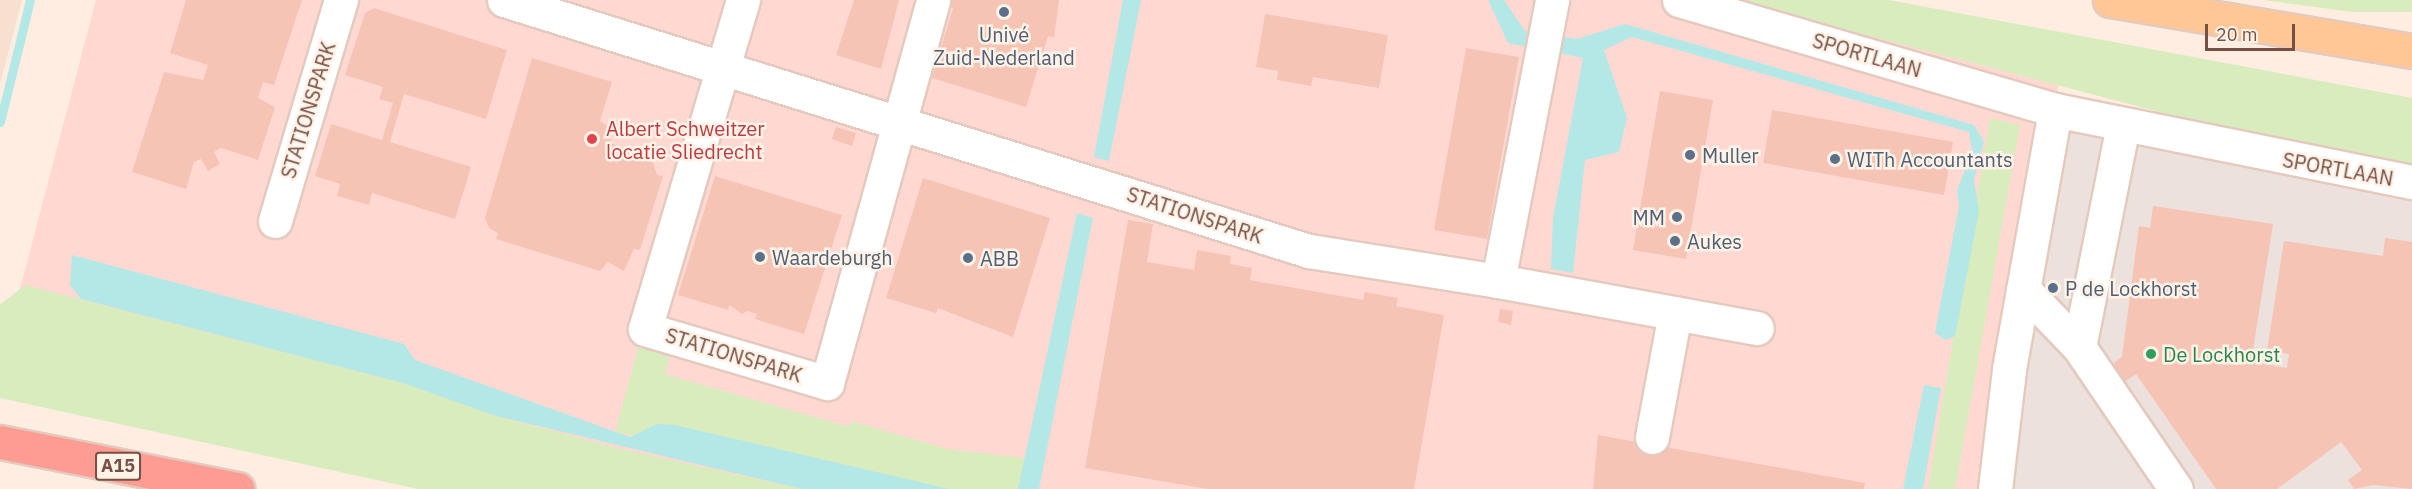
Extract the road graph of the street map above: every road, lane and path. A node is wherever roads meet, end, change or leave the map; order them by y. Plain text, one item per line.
1 (341, 0) edge
2 (504, 0) edge
3 (743, 0) edge
4 (933, 0) edge
5 (1679, 0) edge
6 (2110, 0) edge
7 (1549, 13) edge
8 (2412, 51) edge
9 (721, 69) junction
10 (2055, 110) junction
11 (897, 125) junction
12 (2123, 125) junction
13 (2412, 182) edge
14 (275, 221) dead end
15 (1498, 281) junction
16 (2023, 289) junction
17 (1675, 313) junction
18 (1758, 328) dead end
19 (2079, 347) junction
20 (1652, 437) dead end
21 (0, 442) edge
22 (237, 489) edge
23 (1995, 489) edge
24 (2176, 489) edge

1 - 14 street, STATIONSPARK
2 - 9 street, STATIONSPARK
3 - 9 street, STATIONSPARK
4 - 11 street, STATIONSPARK
5 - 10 street, SPORTLAAN
6 - 8 main road
7 - 15 street
9 - 11 street, STATIONSPARK
9 - 11 street, STATIONSPARK
10 - 12 street, SPORTLAAN
10 - 16 street
11 - 15 street, STATIONSPARK
12 - 13 street, SPORTLAAN
12 - 19 street
15 - 17 street, STATIONSPARK
16 - 19 street
16 - 23 street
17 - 18 street, STATIONSPARK
17 - 20 street
19 - 24 street
21 - 22 highway, A15

